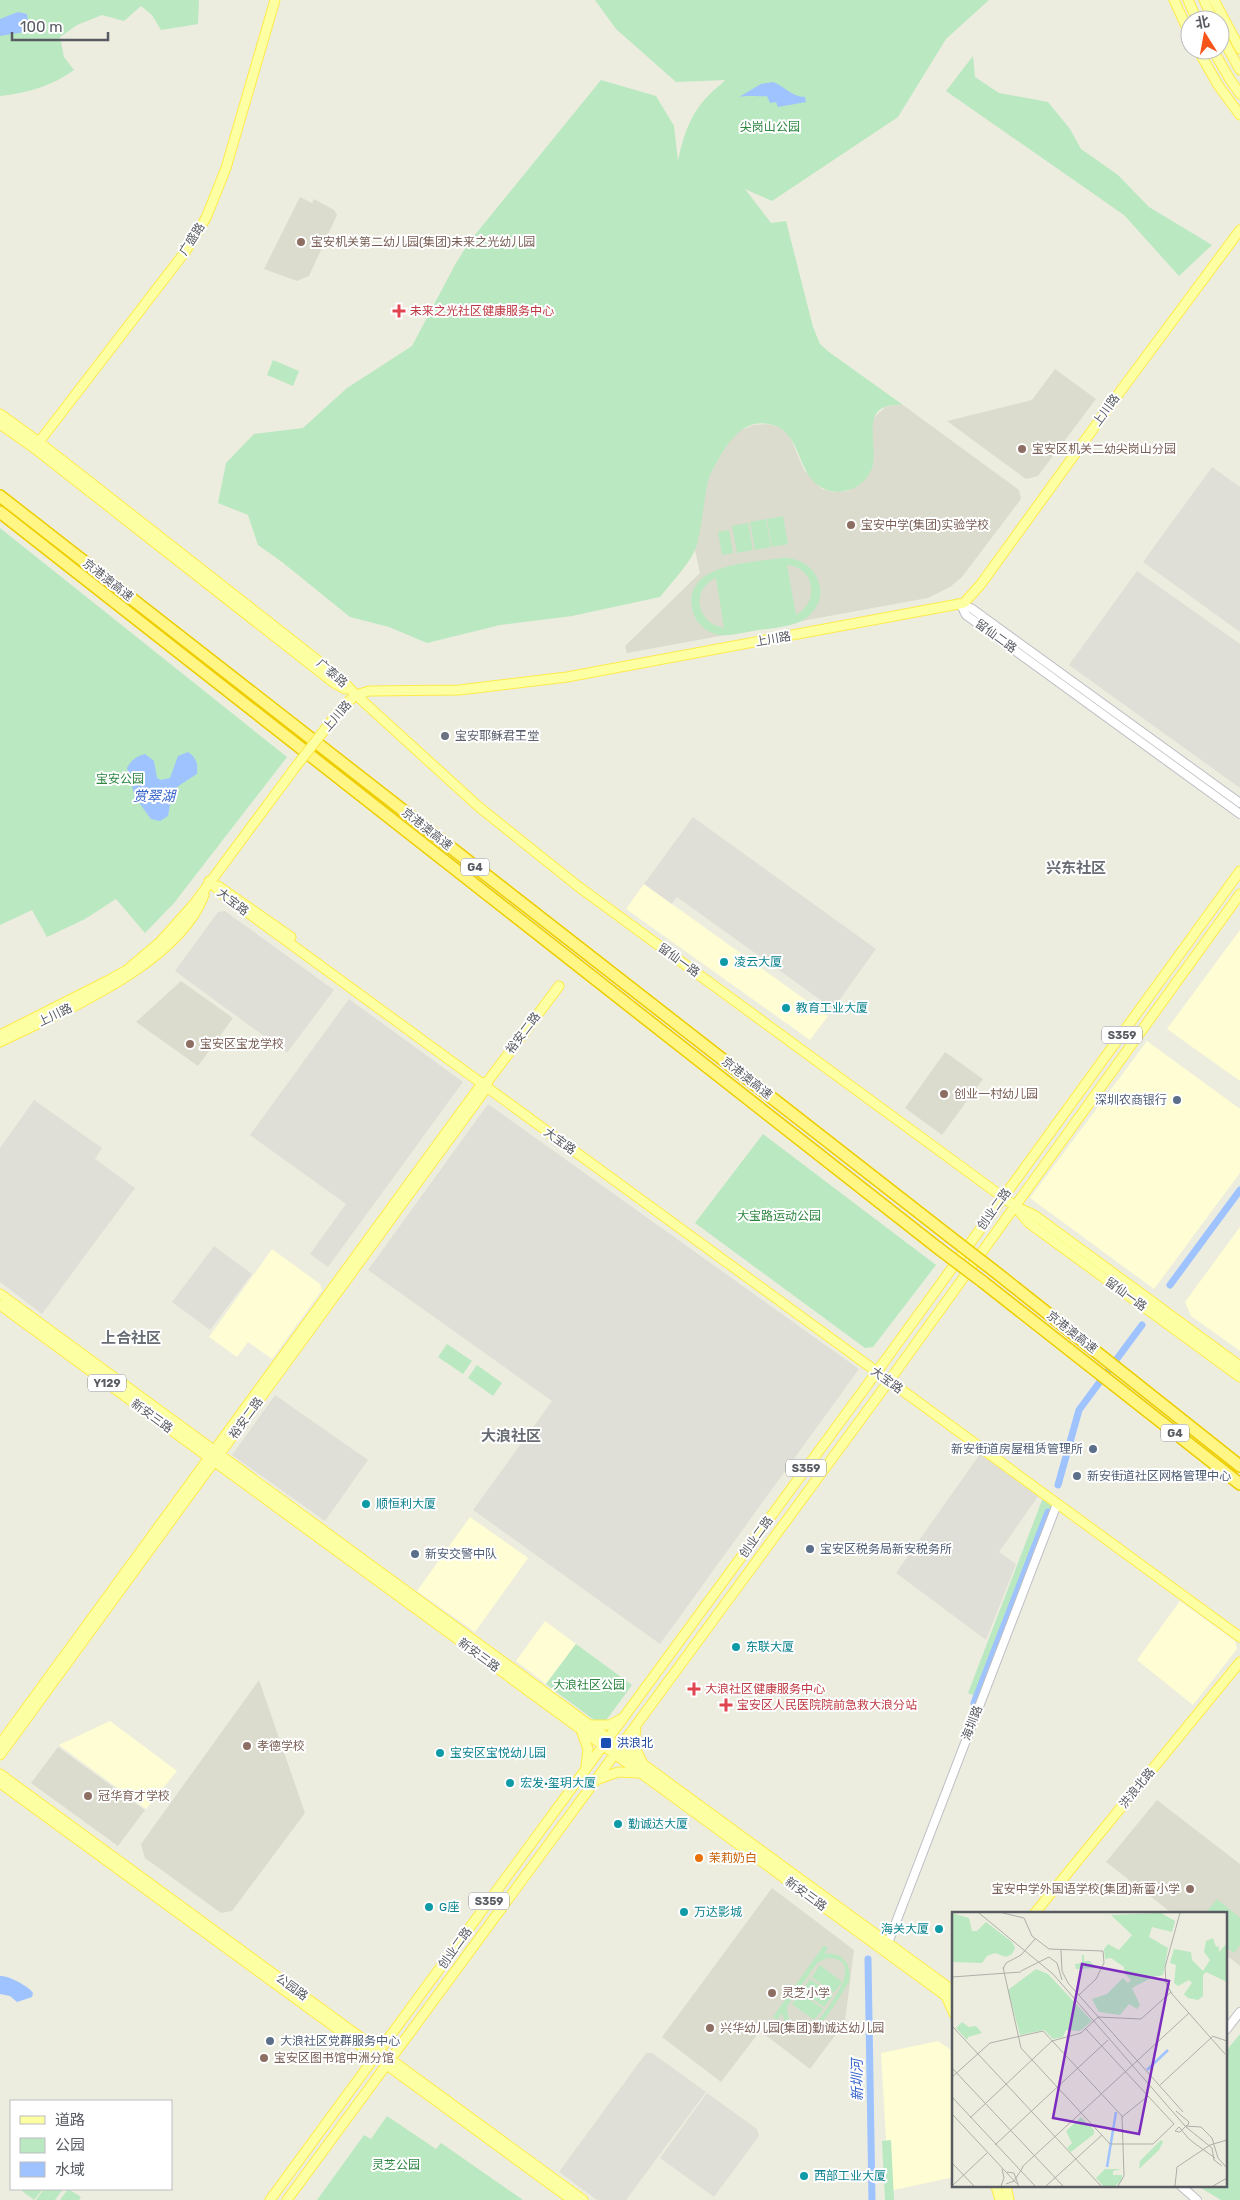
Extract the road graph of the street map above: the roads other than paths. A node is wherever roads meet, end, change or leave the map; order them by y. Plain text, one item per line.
1 (274, 0) edge
2 (1174, 0) edge
3 (1214, 0) edge
4 (1180, 13) edge
5 (1240, 49) edge
6 (1230, 52) edge
7 (1204, 60) edge
8 (1219, 60) edge
9 (1240, 70) edge
10 (1240, 94) edge
11 (1240, 115) edge
12 (1240, 230) edge
13 (0, 414) edge
14 (0, 424) edge
15 (37, 445) junction
16 (1, 496) edge
17 (0, 512) edge
18 (961, 605) junction
19 (356, 695) junction
20 (1240, 804) edge
21 (1240, 814) edge
22 (1240, 871) edge
23 (209, 881) junction
24 (1240, 894) edge
25 (559, 986) dead end
26 (0, 1034) edge
27 (0, 1042) edge
28 (486, 1084) junction
29 (1003, 1197) junction
30 (1015, 1206) junction
31 (0, 1294) edge
32 (0, 1305) edge
33 (1240, 1366) edge
34 (878, 1370) junction
35 (1240, 1377) edge
36 (890, 1379) junction
37 (214, 1456) junction
38 (1240, 1466) edge
39 (1240, 1484) edge
40 (1057, 1504) junction
41 (1240, 1630) edge
42 (1240, 1637) edge
43 (1240, 1662) edge
44 (623, 1718) junction
45 (590, 1725) junction
46 (636, 1725) junction
47 (579, 1728) junction
48 (606, 1742) junction
49 (0, 1744) edge
50 (617, 1751) junction
51 (0, 1755) edge
52 (644, 1770) junction
53 (583, 1772) junction
54 (0, 1774) edge
55 (596, 1780) junction
56 (0, 1783) edge
57 (1036, 1912) edge
58 (888, 1943) junction
59 (952, 1990) edge
60 (952, 2009) edge
61 (1240, 2012) edge
62 (1228, 2027) edge
63 (377, 2054) junction
64 (388, 2062) junction
65 (1184, 2188) edge
66 (270, 2200) edge
67 (287, 2200) edge
68 (572, 2200) edge
69 (583, 2200) edge
70 (1197, 2200) edge

1 - 15 main road, 广盛路
2 - 4 main road
3 - 5 main road
6 - 9 main road
7 - 11 main road
8 - 10 main road
12 - 18 main road, 上川路
13 - 15 main road, 广泰路
14 - 15 main road, 广泰路
15 - 19 main road, 广泰路
16 - 38 highway, 京港澳高速 / G4, bridge
17 - 39 highway, 京港澳高速 / G4, bridge
18 - 19 main road, 上川路
18 - 20 street, 留仙二路
18 - 21 street, 留仙二路
19 - 23 main road, 上川路, bridge
19 - 29 main road, 留仙一路
22 - 29 main road, 创业二路 / S359
23 - 26 main road, 上川路
23 - 27 main road, 上川路
23 - 28 main road, 大宝路
24 - 30 main road, 创业二路 / S359
25 - 28 main road, 裕安二路
28 - 34 main road, 大宝路
28 - 37 main road, 裕安二路
29 - 30 main road, 留仙一路
29 - 34 main road, 创业二路 / S359
30 - 33 main road, 留仙一路
30 - 35 main road, 留仙一路
30 - 36 main road, 创业二路 / S359
31 - 37 main road, 新安三路
32 - 37 main road, 新安三路 / Y129
34 - 36 main road, 大宝路
34 - 44 main road, 创业二路 / S359
36 - 40 main road, 大宝路
36 - 41 main road, 大宝路
36 - 46 main road, 创业二路 / S359
37 - 45 main road, 新安三路
37 - 47 main road, 新安三路
37 - 49 main road, 裕安二路
37 - 51 main road, 裕安二路
40 - 42 main road, 大宝路
40 - 58 street, 海圳路
43 - 57 main road, 洪浪北路
44 - 45 main road
44 - 48 main road, 创业二路 / S359
45 - 48 main road, 新安三路
46 - 50 main road, 创业二路 / S359
46 - 52 main road
47 - 48 main road, 新安三路
47 - 53 main road
48 - 50 main road, 新安三路
48 - 53 main road, 创业二路 / S359
50 - 52 main road, 新安三路
50 - 55 main road, 创业二路 / S359
52 - 55 main road
52 - 58 main road, 新安三路
52 - 60 main road, 新安三路
53 - 63 main road, 创业二路 / S359
54 - 63 main road, 公园路
55 - 64 main road, 创业二路 / S359
56 - 63 main road, 公园路
58 - 59 main road, 新安三路
61 - 62 street
63 - 64 main road, 公园路
63 - 66 main road, 创业二路 / S359
64 - 67 main road, 创业二路 / S359
64 - 68 main road, 公园路
64 - 69 main road, 公园路
65 - 70 street

